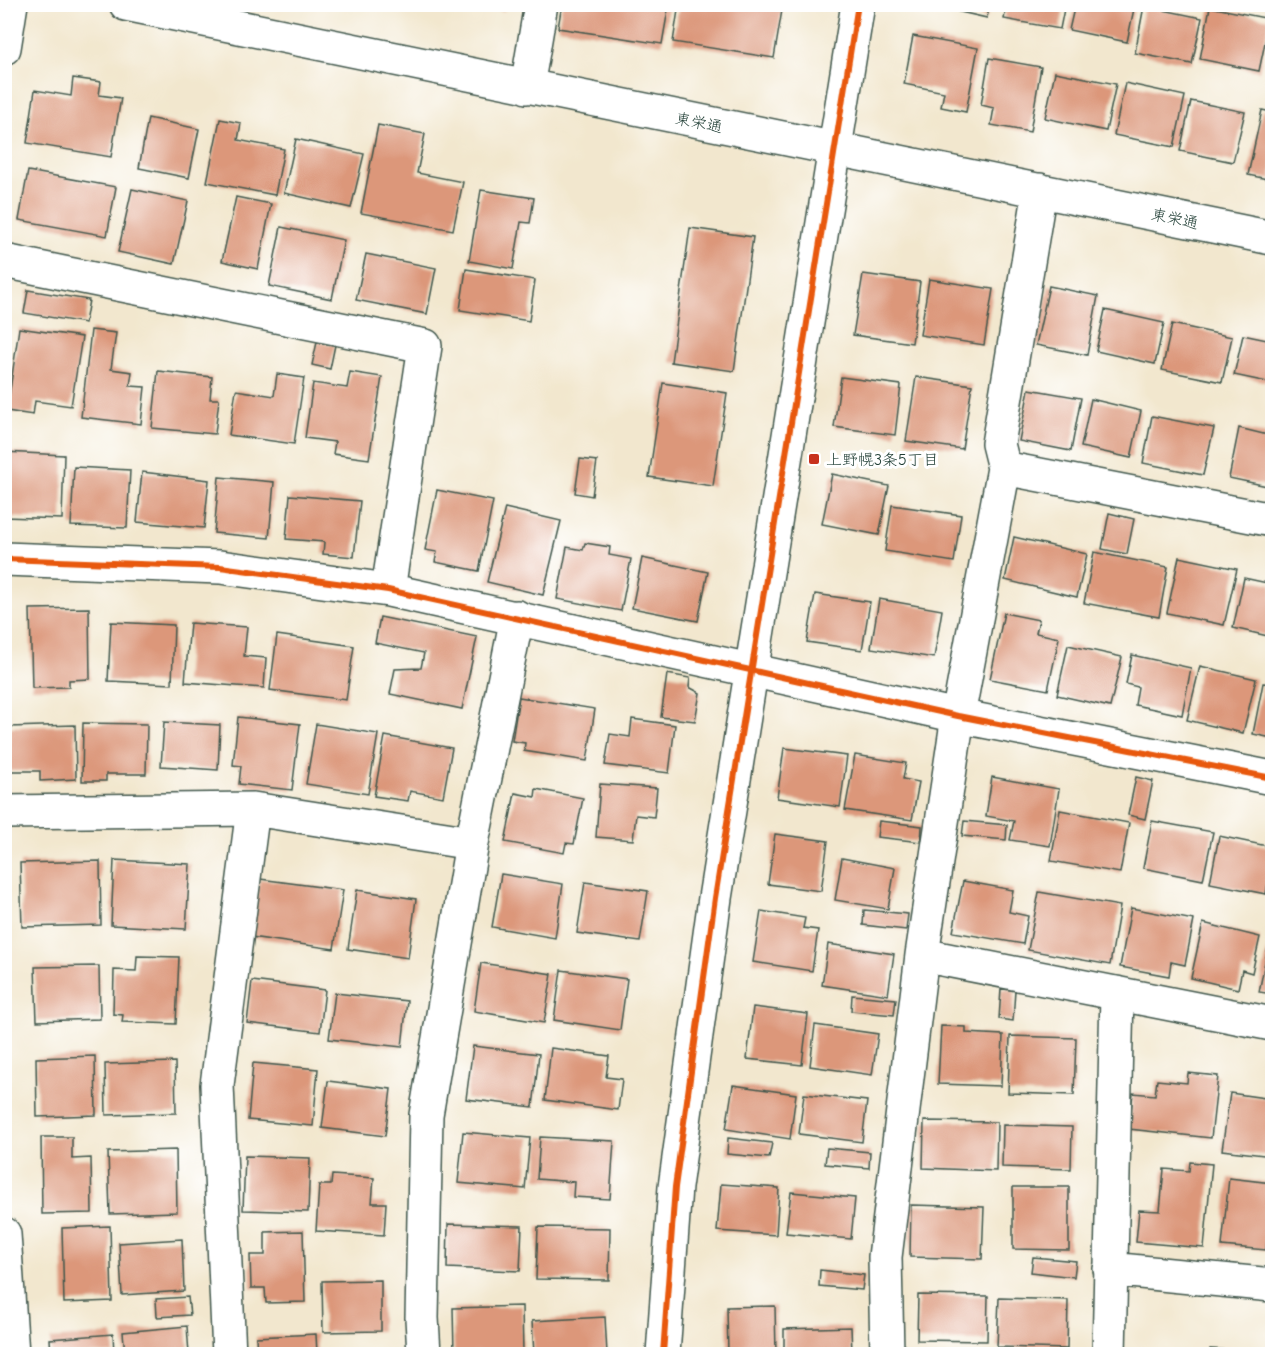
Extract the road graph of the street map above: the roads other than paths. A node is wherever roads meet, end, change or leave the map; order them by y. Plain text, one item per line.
1 (11, 4) edge
2 (126, 4) edge
3 (541, 4) edge
4 (858, 4) edge
5 (4, 48) edge
6 (526, 87) junction
7 (834, 150) junction
8 (1040, 190) junction
9 (1272, 238) edge
10 (4, 261) edge
11 (1004, 468) junction
12 (1272, 520) edge
13 (4, 559) edge
14 (388, 590) junction
15 (517, 617) junction
16 (751, 672) junction
17 (958, 716) junction
18 (1272, 778) edge
19 (253, 809) junction
20 (4, 812) edge
21 (472, 843) junction
22 (922, 955) junction
23 (1117, 993) junction
24 (1272, 1024) edge
25 (4, 1234) edge
26 (1110, 1269) junction
27 (1272, 1285) edge
28 (12, 1354) edge
29 (229, 1354) edge
30 (424, 1354) edge
31 (663, 1354) edge
32 (887, 1354) edge
33 (1109, 1354) edge

1 - 5 street
2 - 6 street, 東栄通
3 - 6 street
4 - 7 street
6 - 7 street, 東栄通
7 - 8 street, 東栄通
7 - 16 street
8 - 9 street, 東栄通
8 - 11 street
10 - 14 street
11 - 12 street
11 - 17 street
13 - 14 street
14 - 15 street
15 - 16 street
15 - 21 street
16 - 17 street
16 - 31 street
17 - 18 street
17 - 22 street
19 - 20 street
19 - 21 street
19 - 29 street
21 - 30 street
22 - 23 street
22 - 32 street
23 - 24 street
23 - 26 street
25 - 28 street
26 - 27 street
26 - 33 street

